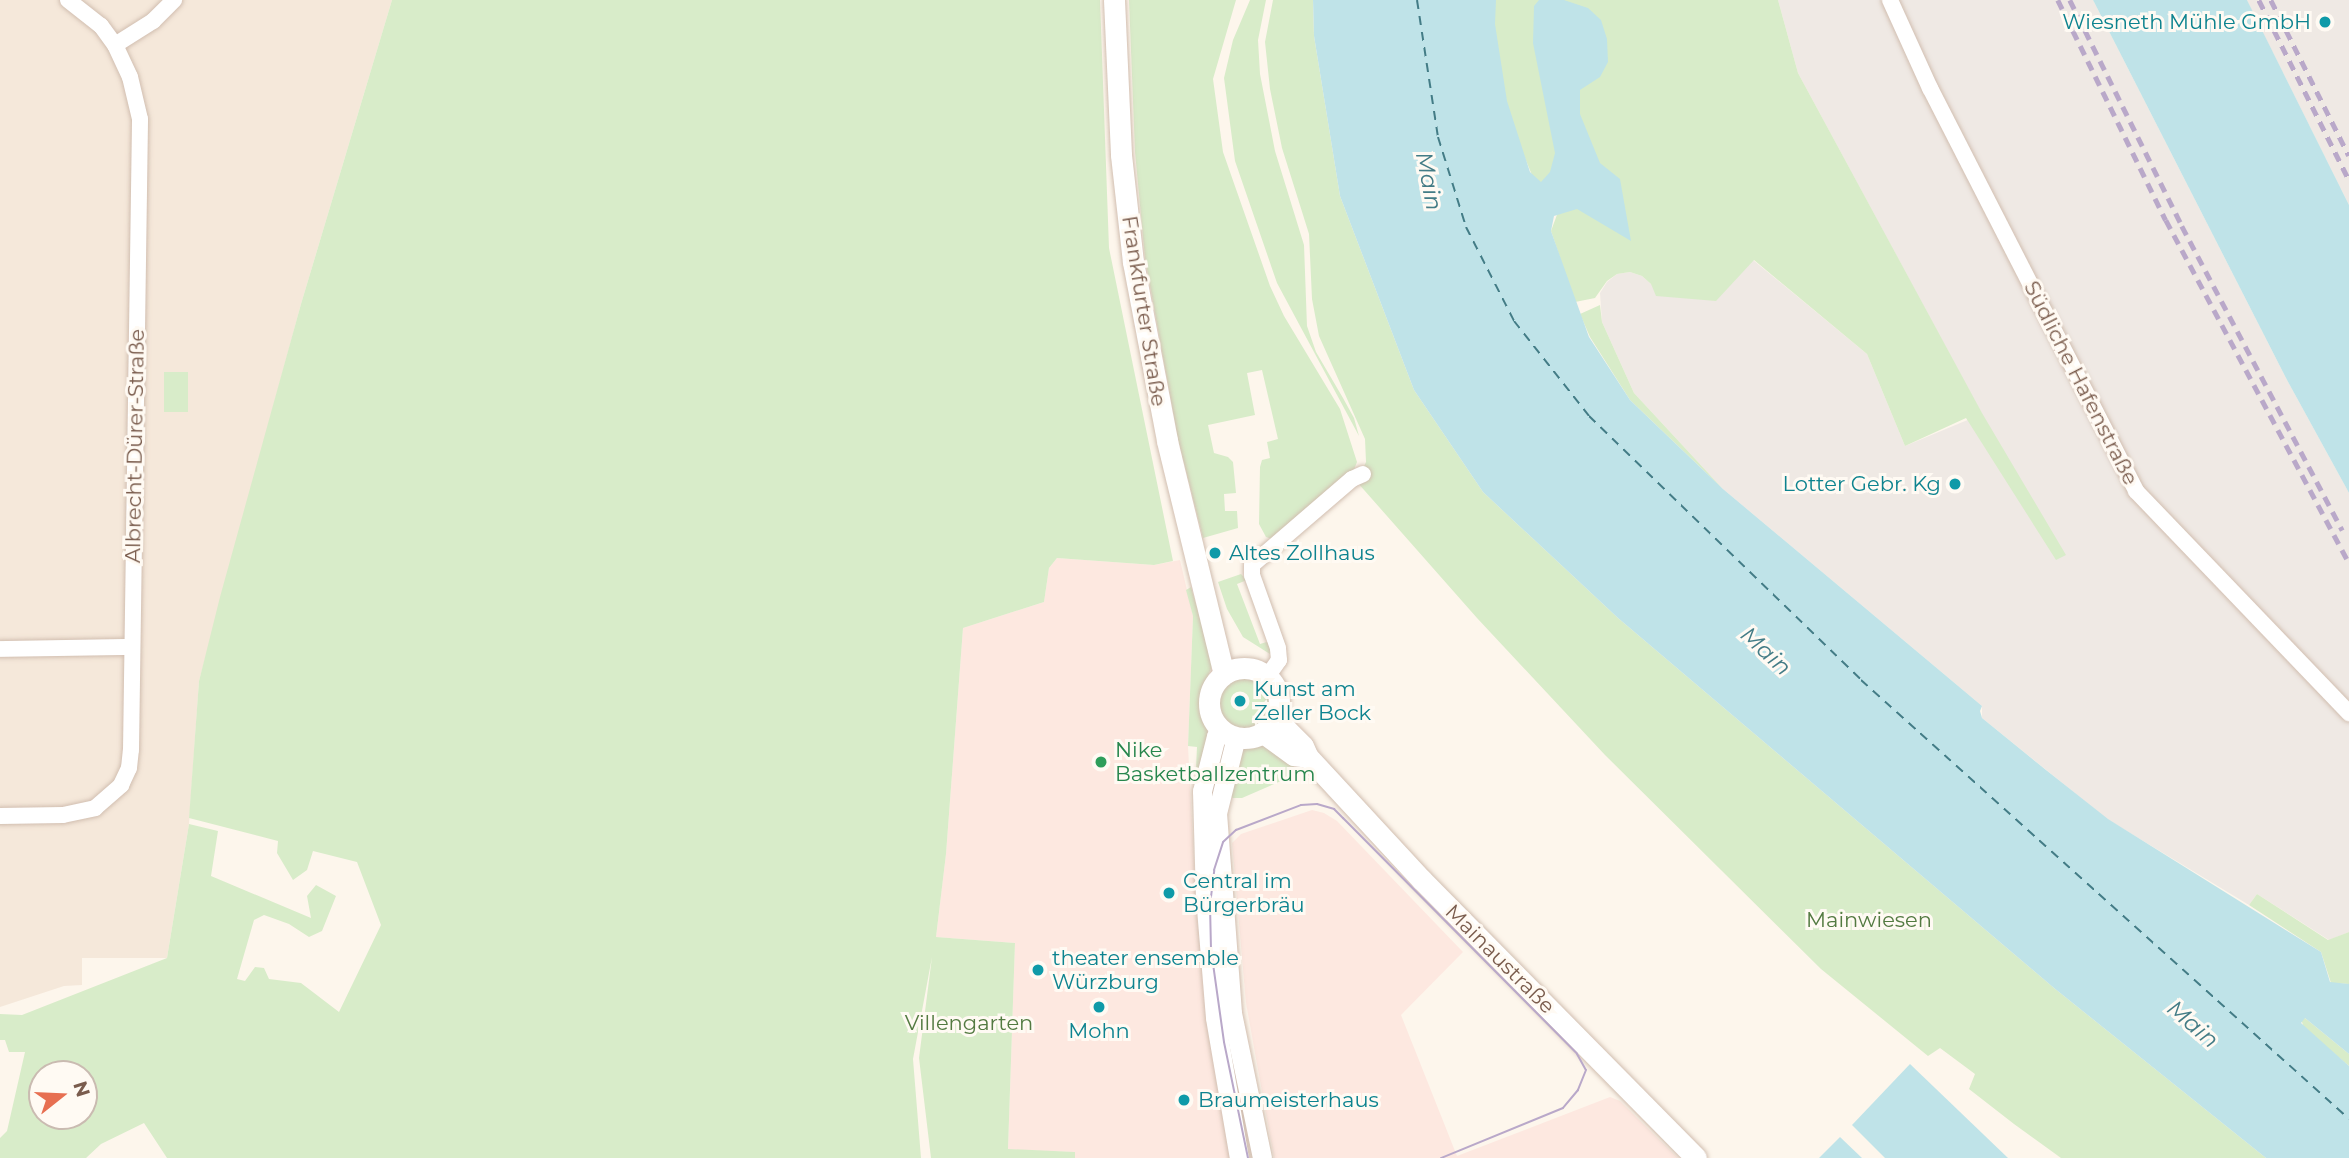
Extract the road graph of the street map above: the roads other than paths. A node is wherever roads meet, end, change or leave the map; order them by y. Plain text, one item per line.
1 (68, 0) edge
2 (174, 0) edge
3 (1114, 0) edge
4 (1890, 0) edge
5 (115, 45) junction
6 (1363, 474) dead end
7 (131, 647) junction
8 (0, 649) edge
9 (1271, 670) junction
10 (1232, 671) junction
11 (1278, 708) junction
12 (2349, 713) edge
13 (1262, 732) junction
14 (1229, 733) junction
15 (1308, 757) junction
16 (0, 816) edge
17 (1235, 1087) junction
18 (1261, 1154) edge
19 (1239, 1157) edge
20 (1696, 1158) edge

1 - 5 street, Albrecht-Dürer-Straße
2 - 5 street
3 - 10 main road, Frankfurter Straße
4 - 12 street, Südliche Hafenstraße
5 - 7 street, Albrecht-Dürer-Straße
6 - 9 street
7 - 8 street
7 - 16 street, Albrecht-Dürer-Straße
9 - 10 main road
9 - 11 main road
10 - 14 main road
11 - 13 main road
11 - 15 main road, Mainaustraße
13 - 14 main road
13 - 15 main road, Mainaustraße
14 - 17 street
15 - 20 main road, Mainaustraße
17 - 18 street
17 - 19 street
18 - 19 street

